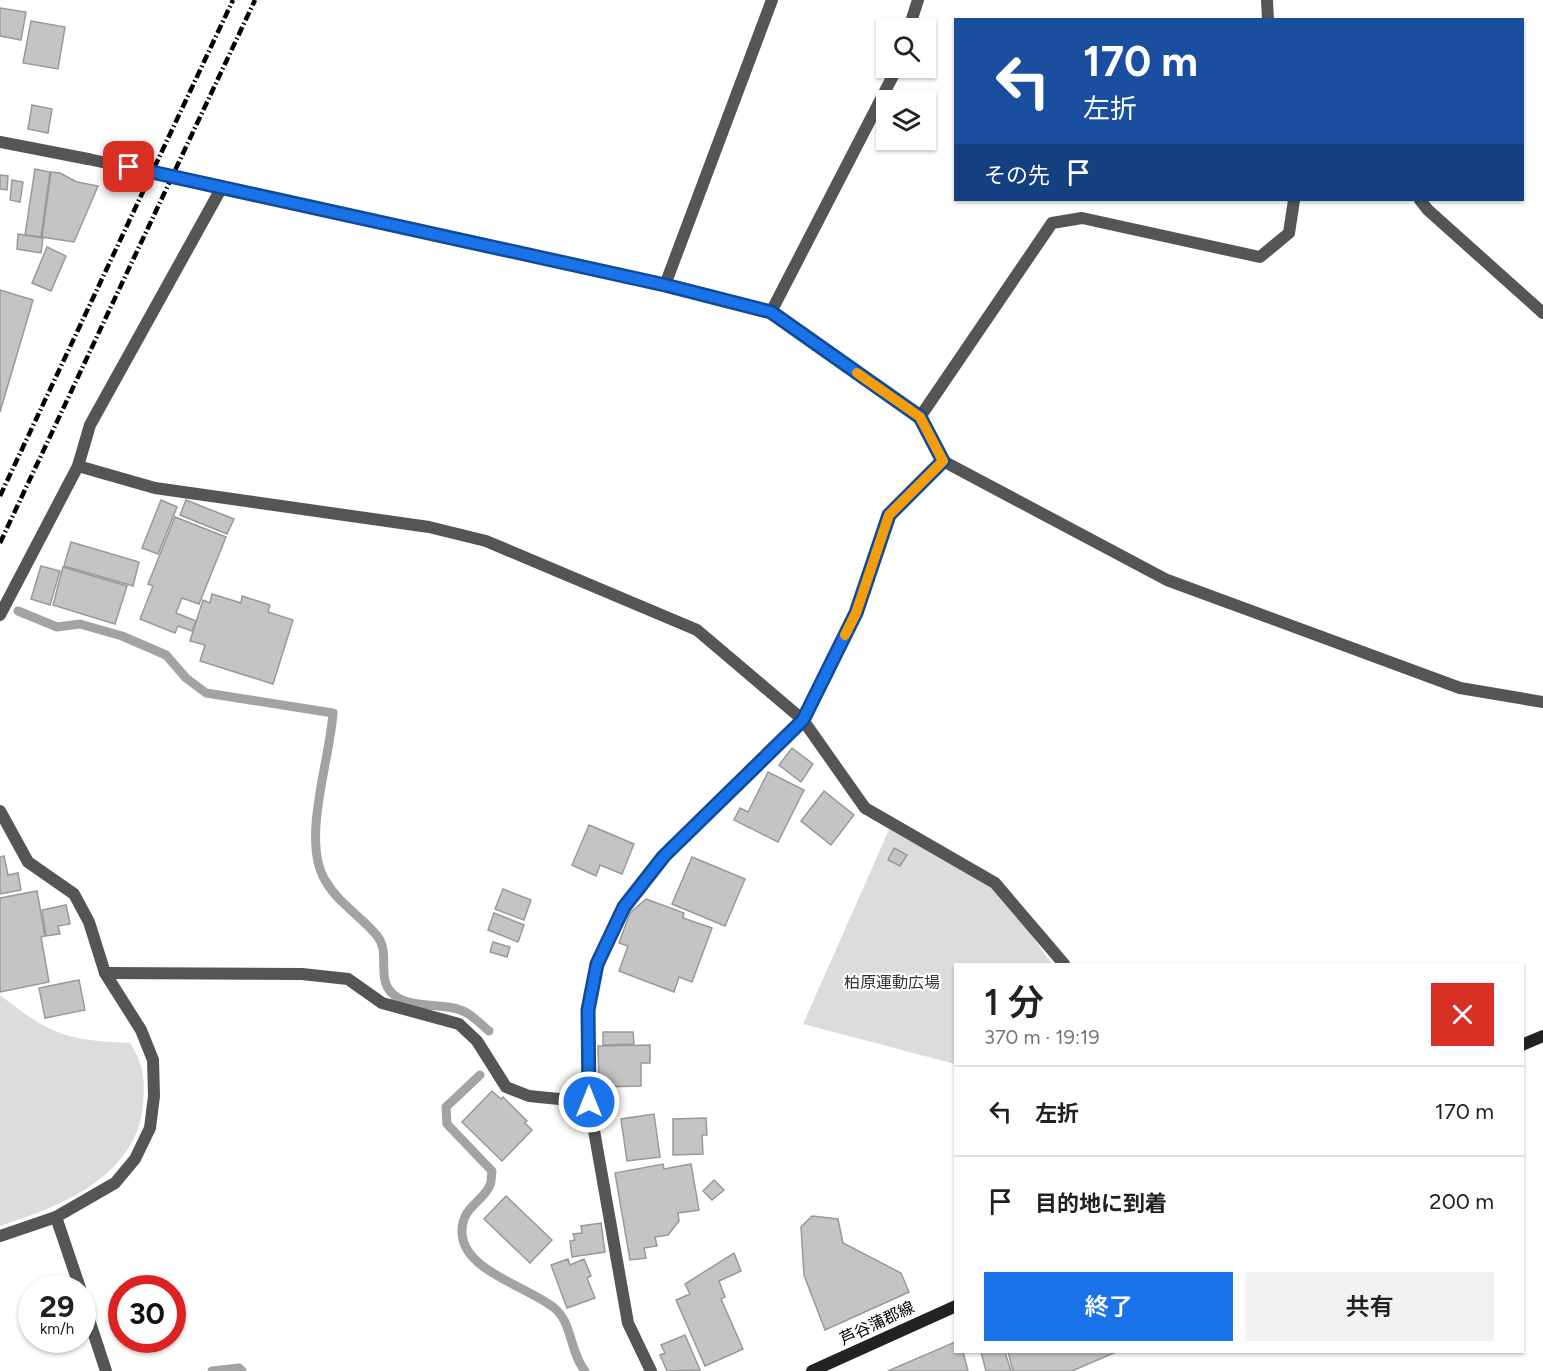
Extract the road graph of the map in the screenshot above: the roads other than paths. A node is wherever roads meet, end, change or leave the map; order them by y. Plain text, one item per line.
1 (772, 0) edge
2 (918, 0) edge
3 (1267, 0) edge
4 (912, 18) edge
5 (1268, 18) edge
6 (892, 78) edge
7 (0, 142) edge
8 (217, 186) junction
9 (1294, 201) edge
10 (1421, 201) edge
11 (665, 285) junction
12 (771, 312) junction
13 (1543, 313) edge
14 (920, 417) junction
15 (943, 461) junction
16 (78, 465) junction
17 (5, 589) edge
18 (0, 615) edge
19 (1543, 702) edge
20 (803, 720) junction
21 (0, 811) edge
22 (1063, 963) edge
23 (105, 973) junction
24 (1543, 1036) edge
25 (1524, 1044) edge
26 (589, 1102) junction
27 (56, 1217) junction
28 (0, 1236) edge
29 (76, 1275) edge
30 (954, 1307) edge
31 (96, 1341) edge
32 (106, 1371) edge
33 (651, 1371) edge
34 (812, 1371) edge

1 - 11 street
2 - 4 street
3 - 5 street
6 - 12 street
7 - 8 street, bridge
8 - 11 street
8 - 16 street
9 - 14 street
10 - 13 street
11 - 12 street
12 - 14 street
14 - 15 street
15 - 19 street
15 - 20 street
16 - 17 street
16 - 20 street
17 - 18 street
20 - 22 street
20 - 26 street
21 - 23 street
23 - 26 street
23 - 27 street
24 - 25 main road
26 - 33 street
27 - 28 street
27 - 29 street
30 - 34 main road, 芦谷蒲郡線
31 - 32 street

